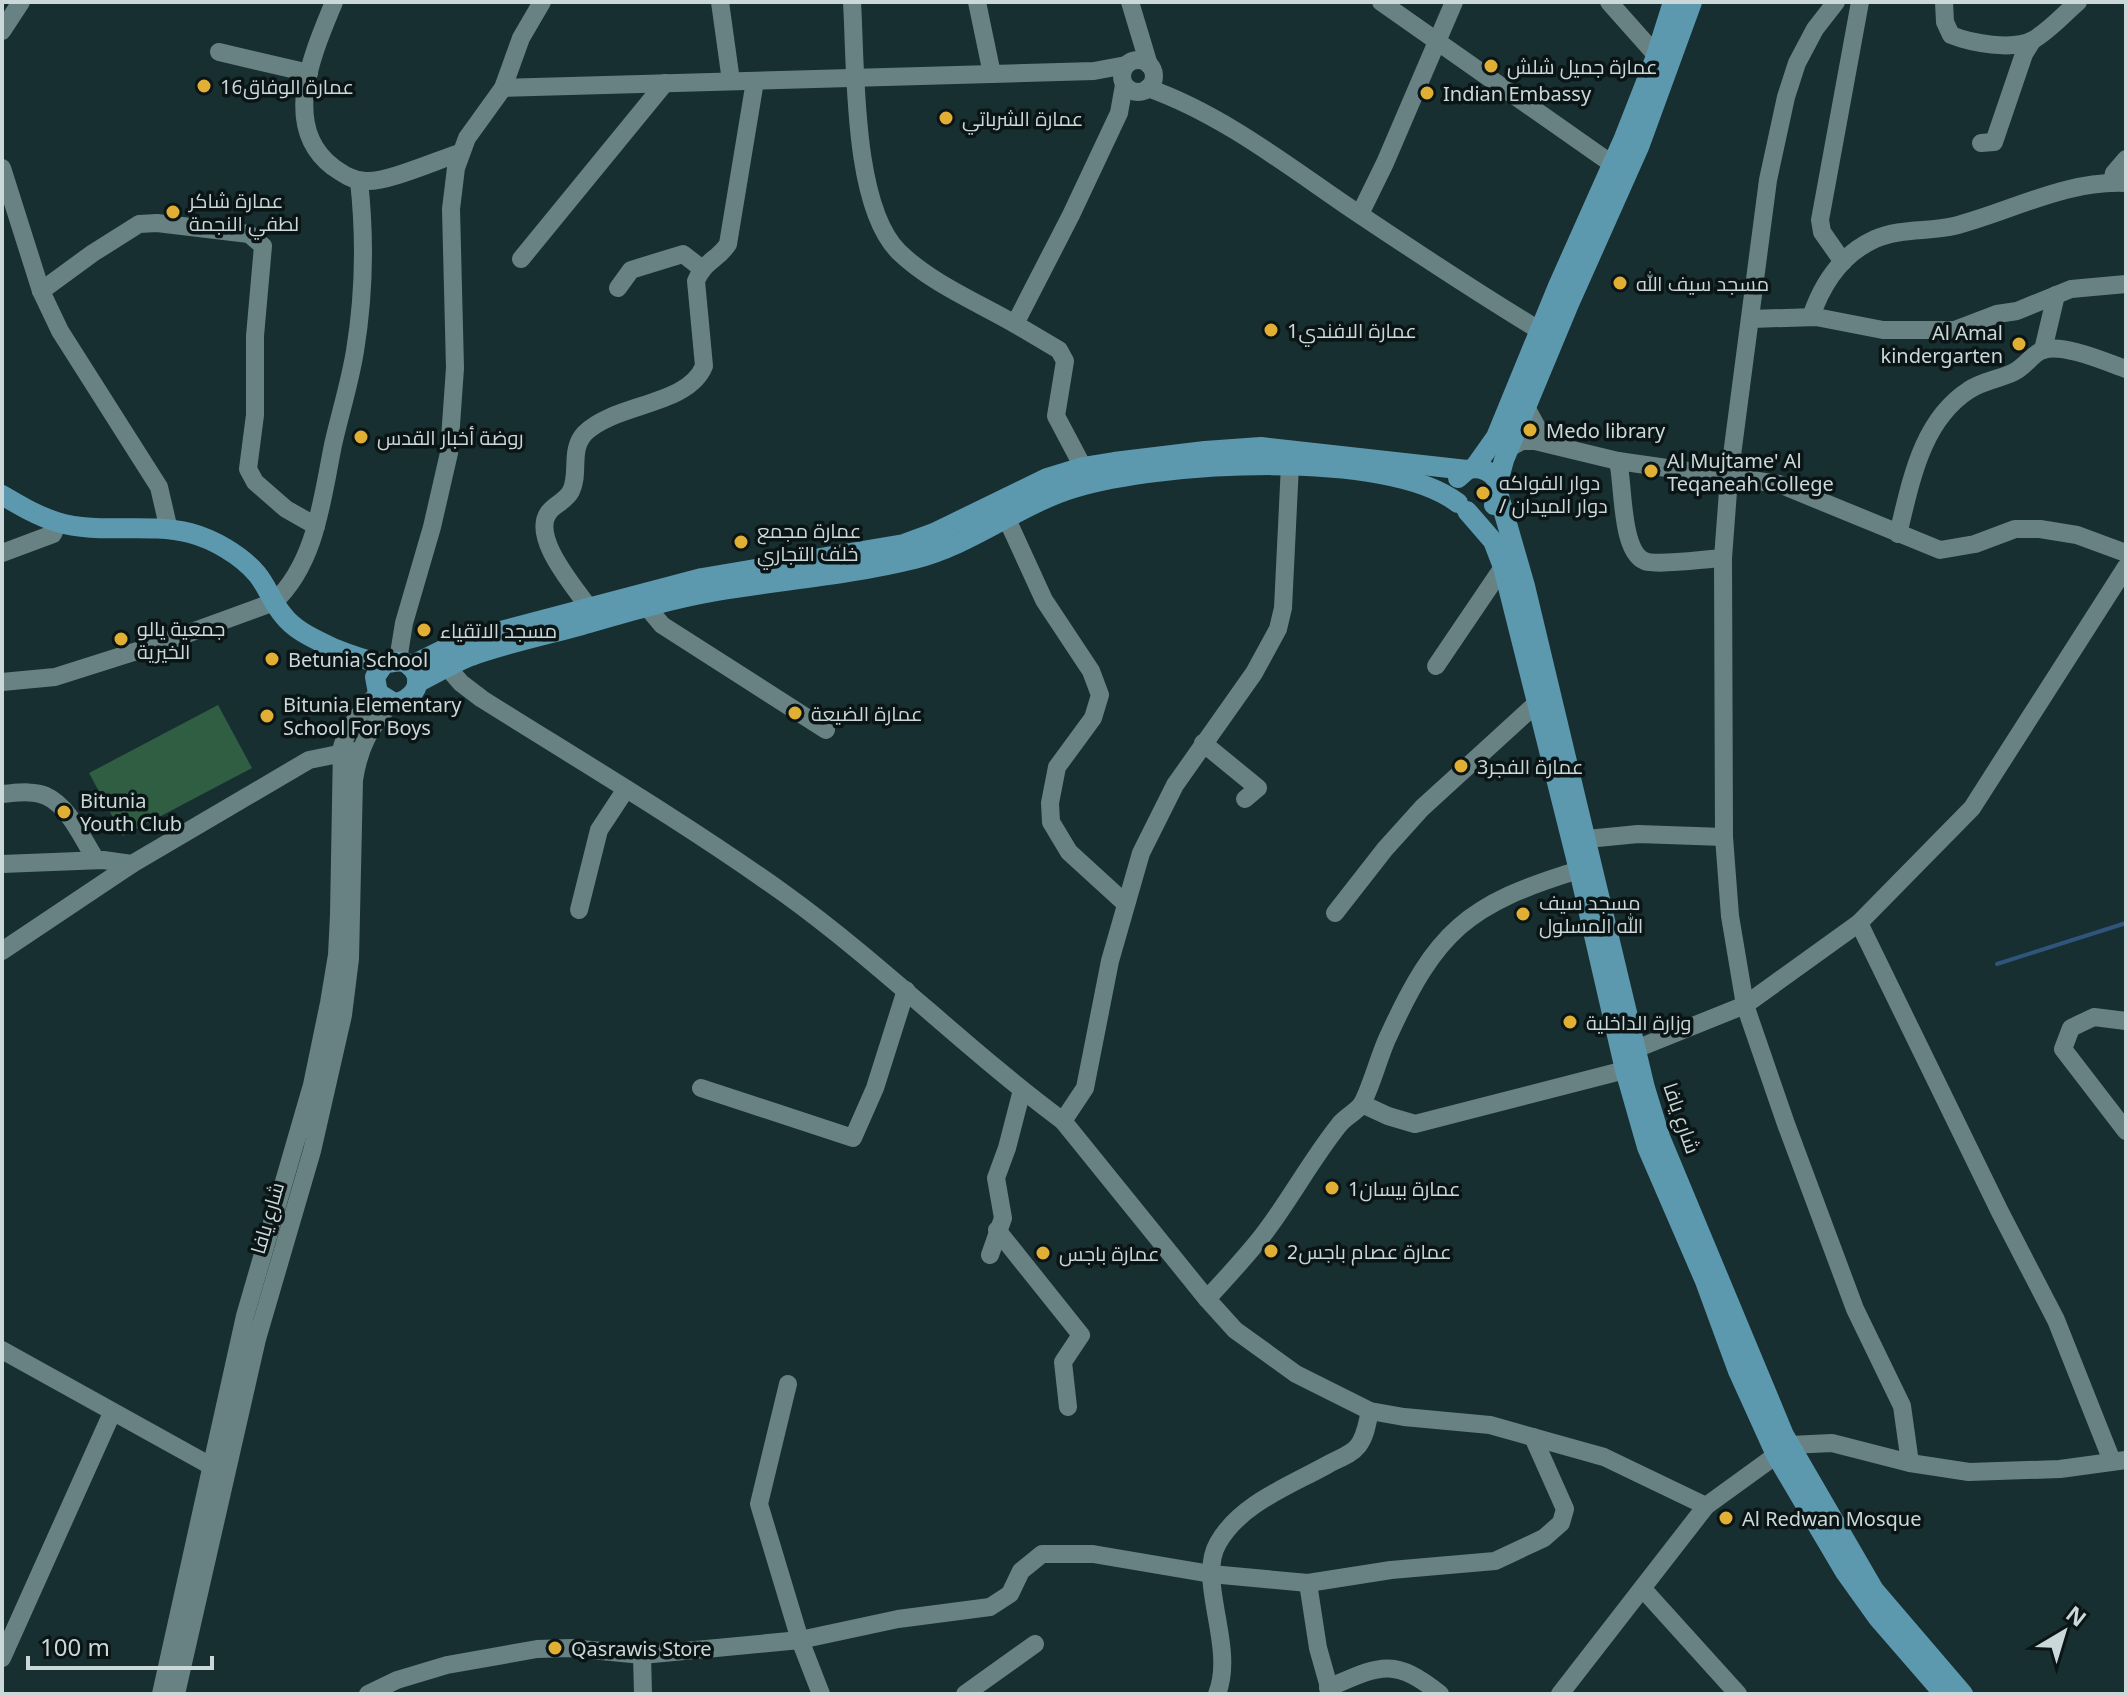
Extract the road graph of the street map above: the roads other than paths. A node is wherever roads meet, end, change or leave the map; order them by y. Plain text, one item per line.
1 (21, 2) edge
2 (334, 2) edge
3 (542, 2) edge
4 (720, 2) edge
5 (852, 2) edge
6 (977, 2) edge
7 (1130, 2) edge
8 (1381, 2) edge
9 (1454, 2) edge
10 (1609, 2) edge
11 (1673, 2) edge
12 (1692, 2) edge
13 (1836, 2) edge
14 (1860, 2) edge
15 (1944, 2) edge
16 (2078, 2) edge
17 (1137, 26) junction
18 (2, 31) edge
19 (1437, 39) junction
20 (2032, 41) junction
21 (219, 52) dead end
22 (1657, 56) junction
23 (1150, 67) junction
24 (309, 73) junction
25 (1125, 73) junction
26 (992, 74) junction
27 (856, 78) junction
28 (731, 81) junction
29 (755, 81) junction
30 (665, 83) junction
31 (503, 88) junction
32 (1146, 90) junction
33 (1194, 107) junction
34 (1119, 113) junction
35 (1981, 143) dead end
36 (460, 153) junction
37 (2126, 159) edge
38 (1612, 164) junction
39 (2, 168) edge
40 (359, 181) junction
41 (2119, 182) edge
42 (1360, 214) junction
43 (521, 259) dead end
44 (1843, 262) junction
45 (701, 268) junction
46 (2126, 284) edge
47 (618, 288) dead end
48 (41, 291) junction
49 (2056, 295) junction
50 (1811, 317) junction
51 (1750, 319) junction
52 (1015, 324) junction
53 (1547, 335) junction
54 (2043, 350) junction
55 (2126, 369) edge
56 (1526, 407) junction
57 (1551, 443) junction
58 (1509, 448) junction
59 (1618, 461) junction
60 (1290, 465) junction
61 (1083, 467) junction
62 (1470, 469) junction
63 (1729, 478) junction
64 (1499, 489) junction
65 (2, 495) edge
66 (1463, 507) junction
67 (1006, 517) junction
68 (58, 522) junction
69 (316, 526) junction
70 (169, 530) junction
71 (1898, 534) junction
72 (2, 553) edge
73 (2126, 553) edge
74 (1723, 558) junction
75 (1503, 567) junction
76 (2126, 567) edge
77 (274, 602) junction
78 (647, 607) junction
79 (589, 608) junction
80 (1436, 666) dead end
81 (448, 668) junction
82 (393, 679) junction
83 (2, 682) edge
84 (1537, 703) junction
85 (826, 730) dead end
86 (1203, 743) junction
87 (351, 751) junction
88 (626, 789) junction
89 (2, 794) edge
90 (1245, 799) dead end
91 (1724, 837) junction
92 (1587, 839) junction
93 (96, 860) junction
94 (2, 864) edge
95 (132, 864) junction
96 (1579, 870) junction
97 (1126, 904) junction
98 (579, 910) dead end
99 (1335, 913) dead end
100 (1859, 923) junction
101 (2, 951) edge
102 (906, 990) junction
103 (1745, 1005) junction
104 (2126, 1021) edge
105 (1636, 1049) junction
106 (1625, 1070) junction
107 (701, 1088) dead end
108 (1022, 1090) junction
109 (1362, 1104) junction
110 (1063, 1121) junction
111 (2126, 1131) edge
112 (997, 1230) junction
113 (990, 1255) dead end
114 (1207, 1299) junction
115 (2, 1350) edge
116 (788, 1384) dead end
117 (1068, 1407) dead end
118 (1370, 1411) junction
119 (112, 1413) junction
120 (1533, 1437) junction
121 (1783, 1450) junction
122 (2119, 1460) edge
123 (1910, 1463) junction
124 (211, 1466) junction
125 (1706, 1506) junction
126 (1211, 1574) junction
127 (1308, 1583) junction
128 (1643, 1589) junction
129 (800, 1640) junction
130 (1035, 1644) dead end
131 (642, 1655) junction
132 (2, 1657) edge
133 (1330, 1691) edge
134 (1562, 1693) edge
135 (161, 1694) edge
136 (176, 1694) edge
137 (368, 1694) edge
138 (643, 1694) edge
139 (821, 1694) edge
140 (965, 1694) edge
141 (1217, 1694) edge
142 (1440, 1694) edge
143 (1738, 1694) edge
144 (1944, 1694) edge
145 (1963, 1694) edge

1 - 18 street
2 - 24 street
3 - 31 street
4 - 28 street
5 - 27 street
6 - 26 street
7 - 17 street
8 - 19 street
9 - 19 street
10 - 22 street
11 - 22 main road
12 - 53 main road
13 - 51 street
14 - 44 street
15 - 20 street
16 - 20 street
17 - 23 street
17 - 25 street
19 - 38 street
19 - 42 street
20 - 35 street
21 - 24 street
22 - 38 main road
23 - 25 street
23 - 32 street
23 - 33 street
24 - 40 street
25 - 26 street
25 - 32 street
25 - 34 street
26 - 27 street
27 - 29 street
27 - 52 street
28 - 29 street
28 - 30 street
29 - 45 street
30 - 31 street
30 - 43 street
31 - 36 street
32 - 33 street
32 - 34 street
33 - 42 street
34 - 52 street
36 - 40 street
36 - 82 street
37 - 41 street
38 - 53 main road
39 - 48 street
40 - 69 street
41 - 44 street
42 - 53 street
44 - 50 street
45 - 47 street
45 - 79 street
46 - 49 street
48 - 69 street
48 - 70 street
49 - 50 street
49 - 54 street
50 - 51 street
51 - 63 street
52 - 61 street
53 - 56 main road
53 - 62 main road
54 - 55 street
54 - 71 street
56 - 57 street
56 - 58 main road
57 - 58 street
57 - 59 street
58 - 64 main road
59 - 63 street
59 - 74 street
60 - 66 main road, شارع يافا
60 - 67 main road, شارع يافا
60 - 86 street
61 - 62 main road
61 - 79 main road
62 - 64 main road
62 - 66 main road
63 - 71 street
63 - 74 street
64 - 66 main road
64 - 92 main road, شارع يافا
65 - 68 main road
66 - 75 main road, شارع يافا
67 - 78 main road, شارع يافا
67 - 97 street
68 - 70 main road
68 - 72 street
69 - 77 street
70 - 77 main road
71 - 73 street
74 - 91 street
75 - 80 street
75 - 84 main road, شارع يافا
76 - 100 street
77 - 82 main road
77 - 83 street
78 - 81 main road, شارع يافا
78 - 85 street
79 - 82 main road
81 - 82 main road, شارع يافا
81 - 88 street
82 - 87 street
84 - 96 main road, شارع يافا
84 - 99 street
86 - 90 street
86 - 97 street
87 - 95 street
87 - 124 street
87 - 136 street, شارع يافا
88 - 98 street
88 - 102 street
89 - 93 street
91 - 92 street
91 - 103 street
92 - 105 main road, شارع يافا
93 - 94 street
93 - 95 street
95 - 101 street
96 - 106 main road, شارع يافا
96 - 109 street
97 - 110 street
100 - 103 street
100 - 122 street
102 - 107 street
102 - 108 street
103 - 105 street
103 - 123 street
104 - 111 street
105 - 121 main road, شارع يافا
106 - 109 street
106 - 121 main road, شارع يافا
108 - 110 street
108 - 112 street
109 - 114 street
110 - 114 street
112 - 113 street
112 - 117 street
114 - 118 street
115 - 119 street
116 - 129 street
118 - 120 street
118 - 126 street
119 - 124 street
119 - 132 street
120 - 125 street
120 - 127 street
121 - 123 street
121 - 125 street
121 - 144 main road, شارع يافا
121 - 145 main road, شارع يافا
122 - 123 street
124 - 135 street
125 - 128 street
126 - 127 street
126 - 129 street
126 - 141 street
127 - 133 street
128 - 134 street
128 - 143 street
129 - 131 street
129 - 139 street
130 - 140 street
131 - 137 street
131 - 138 street
133 - 142 street

